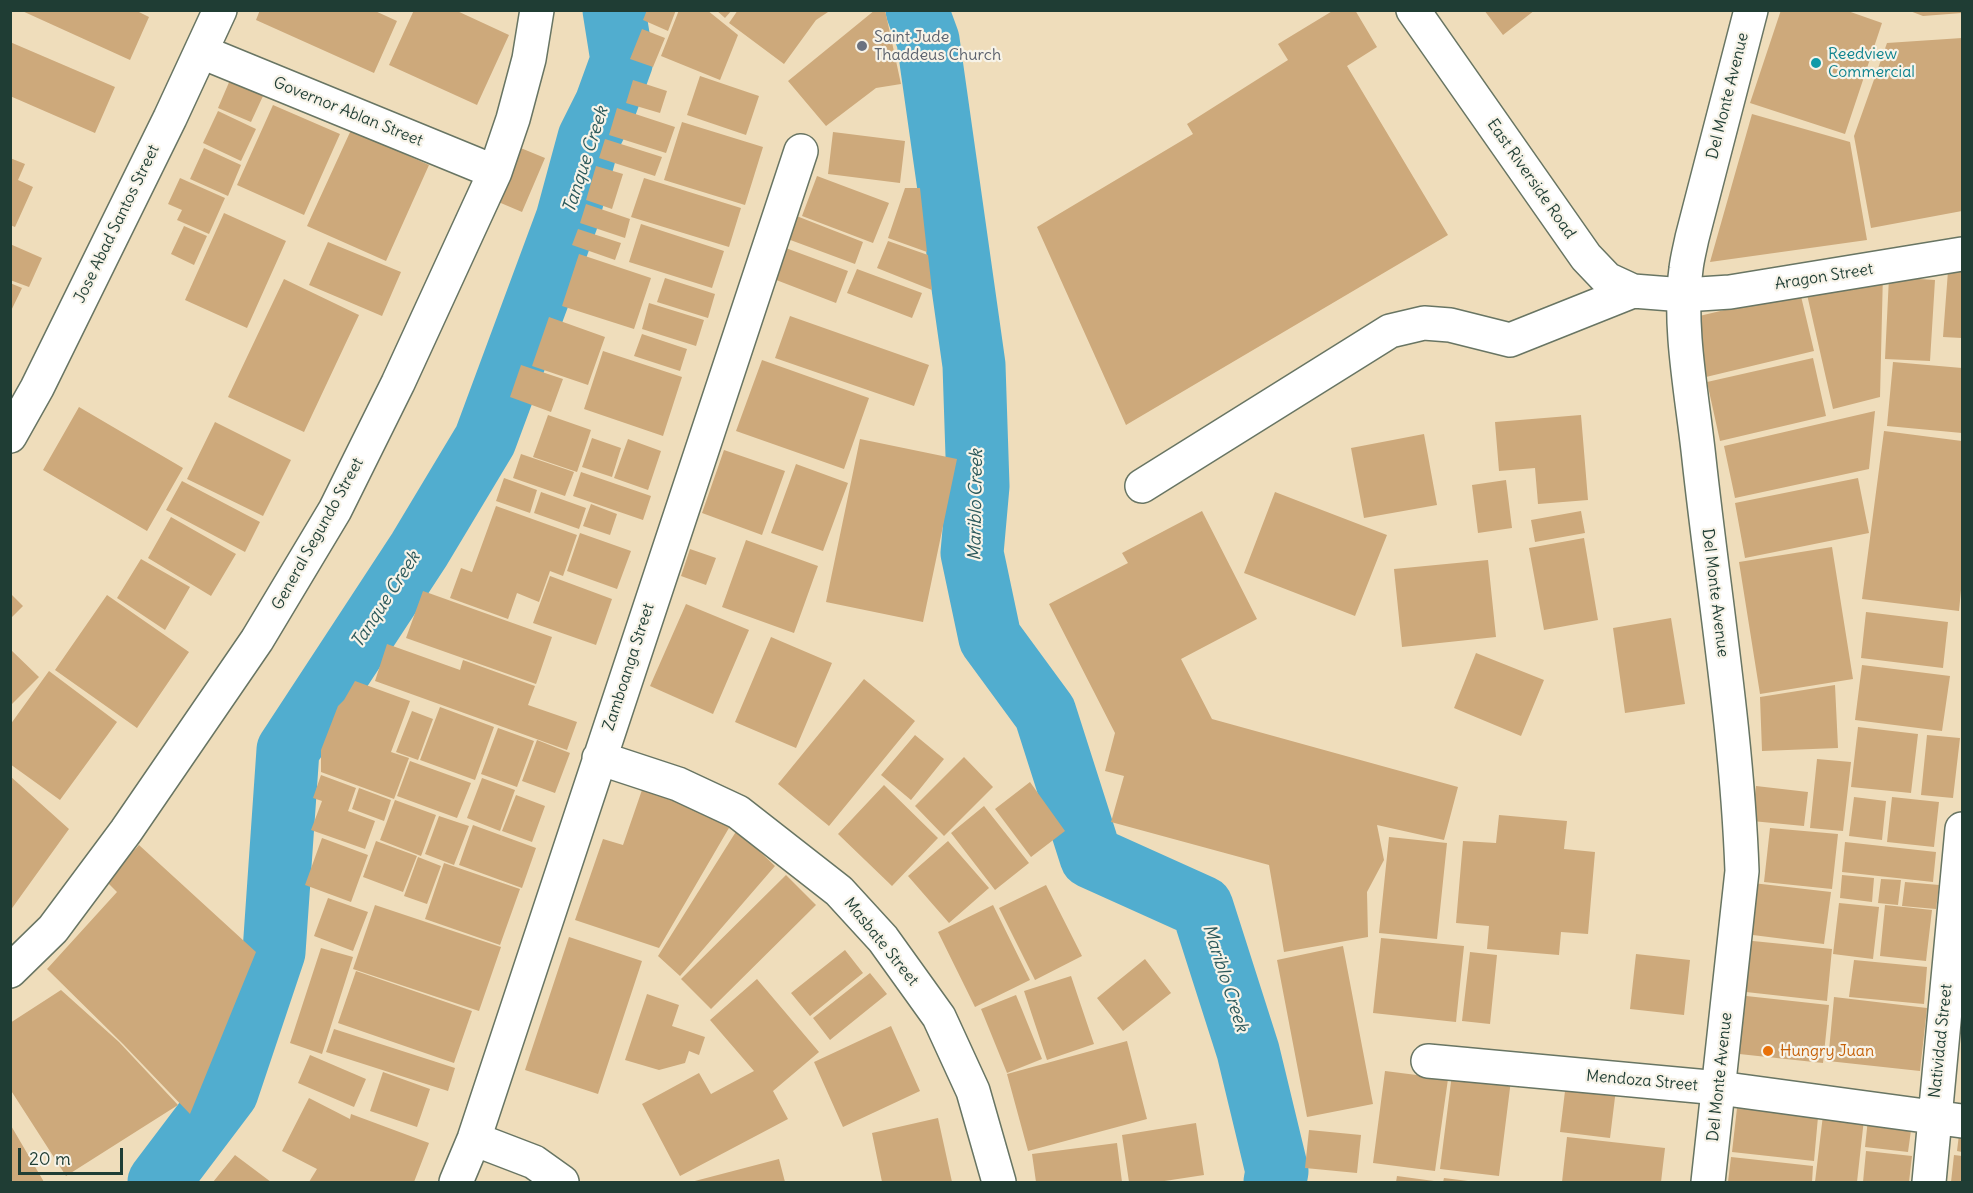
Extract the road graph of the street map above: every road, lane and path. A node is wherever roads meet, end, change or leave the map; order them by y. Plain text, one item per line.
1 (220, 10) edge
2 (537, 10) edge
3 (1413, 10) edge
4 (1750, 10) edge
5 (202, 52) junction
6 (801, 151) dead end
7 (495, 172) junction
8 (1962, 254) edge
9 (1633, 291) junction
10 (1684, 295) junction
11 (10, 436) edge
12 (1142, 486) dead end
13 (599, 758) junction
14 (1962, 829) edge
15 (10, 971) edge
16 (1428, 1061) dead end
17 (1719, 1088) junction
18 (1948, 1119) edge
19 (474, 1140) junction
20 (456, 1182) edge
21 (562, 1182) edge
22 (999, 1182) edge
23 (1708, 1182) edge
24 (1929, 1182) edge

1 - 5 street, Jose Abad Santos Street
2 - 7 street, General Segundo Street
3 - 9 street, East Riverside Road
4 - 10 street, Del Monte Avenue
5 - 7 street, Governor Ablan Street
5 - 11 street, Jose Abad Santos Street
6 - 13 street, Zamboanga Street
7 - 15 street, General Segundo Street
8 - 10 street, Aragon Street
9 - 10 street, East Riverside Road
9 - 12 street
10 - 17 street, Del Monte Avenue
13 - 19 street, Zamboanga Street
13 - 22 street, Masbate Street
14 - 18 street, Natividad Street
16 - 17 street, Mendoza Street
17 - 18 street, Mendoza Street
17 - 23 street, Del Monte Avenue
18 - 24 street, Natividad Street
19 - 20 street, Zamboanga Street
19 - 21 street

